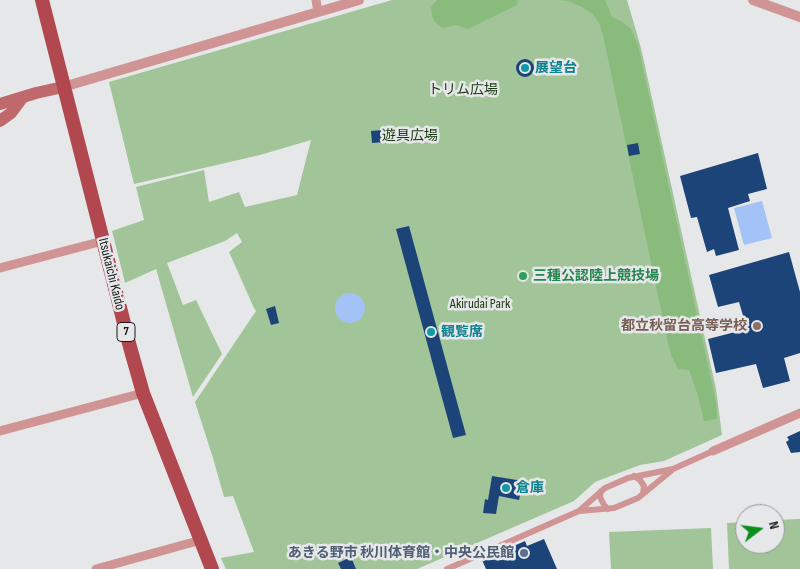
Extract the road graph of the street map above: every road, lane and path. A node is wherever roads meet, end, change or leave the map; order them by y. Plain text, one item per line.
1 (42, 0) edge
2 (316, 0) edge
3 (360, 0) edge
4 (753, 0) edge
5 (318, 12) junction
6 (800, 17) edge
7 (64, 87) junction
8 (23, 97) junction
9 (0, 104) edge
10 (0, 121) edge
11 (103, 241) junction
12 (0, 268) edge
13 (143, 393) junction
14 (800, 413) edge
15 (0, 432) edge
16 (713, 451) joint
17 (672, 470) junction
18 (634, 476) junction
19 (601, 491) junction
20 (643, 494) junction
21 (608, 509) junction
22 (579, 511) junction
23 (201, 540) junction
24 (96, 569) edge
25 (212, 569) edge
26 (447, 569) edge

1 - 7 main road, Itsukaichi Kaido / 7
2 - 5 street
3 - 5 street
4 - 6 street
5 - 7 street
7 - 8 main road
7 - 11 main road, Itsukaichi Kaido / 7
8 - 9 main road
8 - 10 main road
11 - 12 street
11 - 13 main road, Itsukaichi Kaido / 7
13 - 15 street
13 - 23 main road, Itsukaichi Kaido / 7
14 - 16 street
16 - 17 street
17 - 18 street
17 - 20 street
18 - 19 street
18 - 20 street
19 - 21 street
19 - 22 street
20 - 21 street
21 - 22 street
22 - 26 street
23 - 24 street
23 - 25 main road, Itsukaichi Kaido / 7

